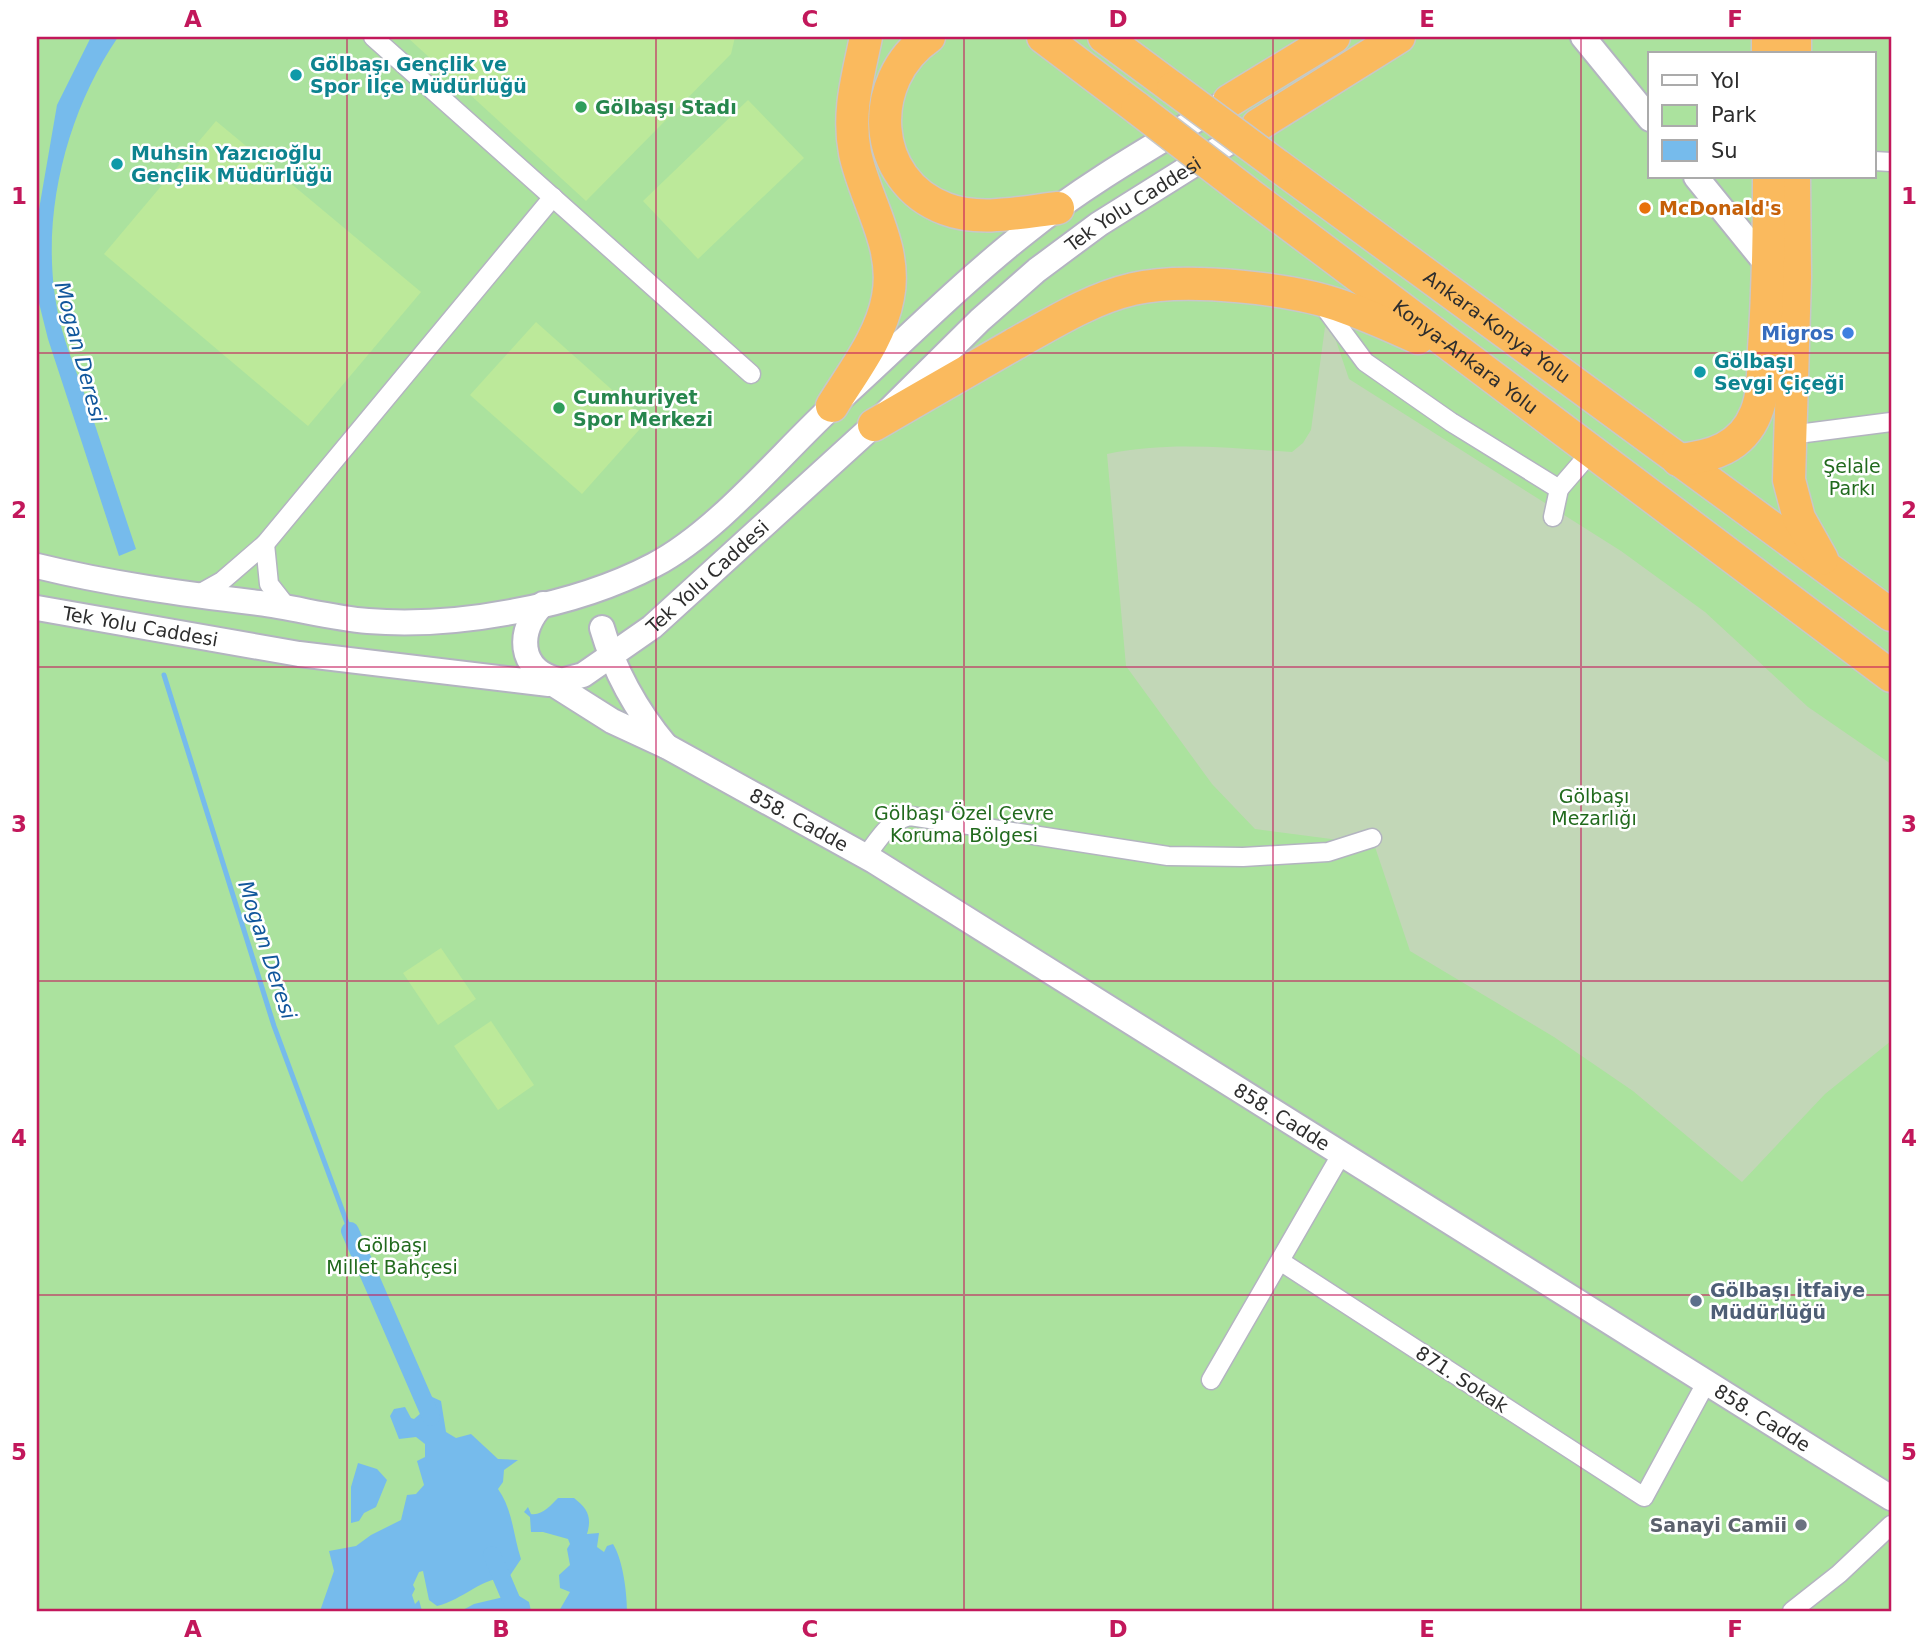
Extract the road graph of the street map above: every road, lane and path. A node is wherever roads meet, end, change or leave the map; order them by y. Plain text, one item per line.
1 (373, 37) edge
2 (866, 37) edge
3 (929, 37) edge
4 (1026, 37) edge
5 (1043, 37) edge
6 (1104, 37) edge
7 (1334, 37) edge
8 (1399, 37) edge
9 (1583, 37) edge
10 (1082, 66) junction
11 (1229, 101) joint
12 (1648, 117) edge
13 (1258, 125) joint
14 (1697, 178) edge
15 (1769, 178) edge
16 (1794, 178) edge
17 (553, 197) junction
18 (1058, 208) junction
19 (1782, 272) junction
20 (1320, 301) junction
21 (1464, 358) junction
22 (751, 374) dead end
23 (832, 406) junction
24 (1891, 422) edge
25 (874, 425) junction
26 (1790, 435) junction
27 (1591, 452) junction
28 (1678, 460) junction
29 (1559, 489) junction
30 (1553, 517) dead end
31 (265, 544) junction
32 (37, 566) edge
33 (1828, 569) junction
34 (197, 595) junction
35 (551, 602) junction
36 (287, 607) junction
37 (37, 608) edge
38 (1891, 615) edge
39 (601, 664) junction
40 (1891, 676) edge
41 (552, 679) junction
42 (666, 746) junction
43 (1372, 838) dead end
44 (866, 856) junction
45 (1342, 1153) junction
46 (1280, 1261) junction
47 (1211, 1380) dead end
48 (1706, 1383) junction
49 (1891, 1498) edge
50 (1891, 1525) edge
51 (1792, 1611) edge

1 - 17 street
2 - 23 highway
3 - 18 highway
4 - 10 highway
5 - 10 highway, Konya-Ankara Yolu
6 - 28 highway, Ankara-Konya Yolu, bridge
7 - 11 highway
8 - 13 highway
9 - 12 main road
10 - 21 highway, Konya-Ankara Yolu, bridge
11 - 18 main road, Tek Yolu Caddesi
13 - 25 main road, Tek Yolu Caddesi
14 - 19 main road
15 - 19 highway
16 - 19 highway
17 - 22 street
17 - 31 street
18 - 23 main road, Tek Yolu Caddesi
19 - 26 highway
19 - 28 highway
20 - 21 highway
20 - 25 highway
20 - 29 street
21 - 27 highway, Konya-Ankara Yolu
23 - 35 main road, Tek Yolu Caddesi
24 - 26 street
25 - 39 main road, Tek Yolu Caddesi
26 - 33 highway
27 - 29 street
27 - 40 highway, Konya-Ankara Yolu
28 - 33 highway, Ankara-Konya Yolu
29 - 30 street
31 - 34 street
31 - 36 street
32 - 34 main road, Tek Yolu Caddesi
33 - 38 highway, Ankara-Konya Yolu
34 - 36 main road, Tek Yolu Caddesi
35 - 36 main road, Tek Yolu Caddesi
35 - 39 main road
35 - 41 main road
37 - 41 main road, Tek Yolu Caddesi
39 - 41 main road, Tek Yolu Caddesi
39 - 42 main road, 858. Cadde
41 - 42 main road, 858. Cadde
42 - 44 main road, 858. Cadde
43 - 44 street
44 - 45 main road, 858. Cadde
45 - 46 street
45 - 48 main road, 858. Cadde
46 - 47 street
46 - 48 street, 871. Sokak
48 - 49 main road, 858. Cadde
50 - 51 street

